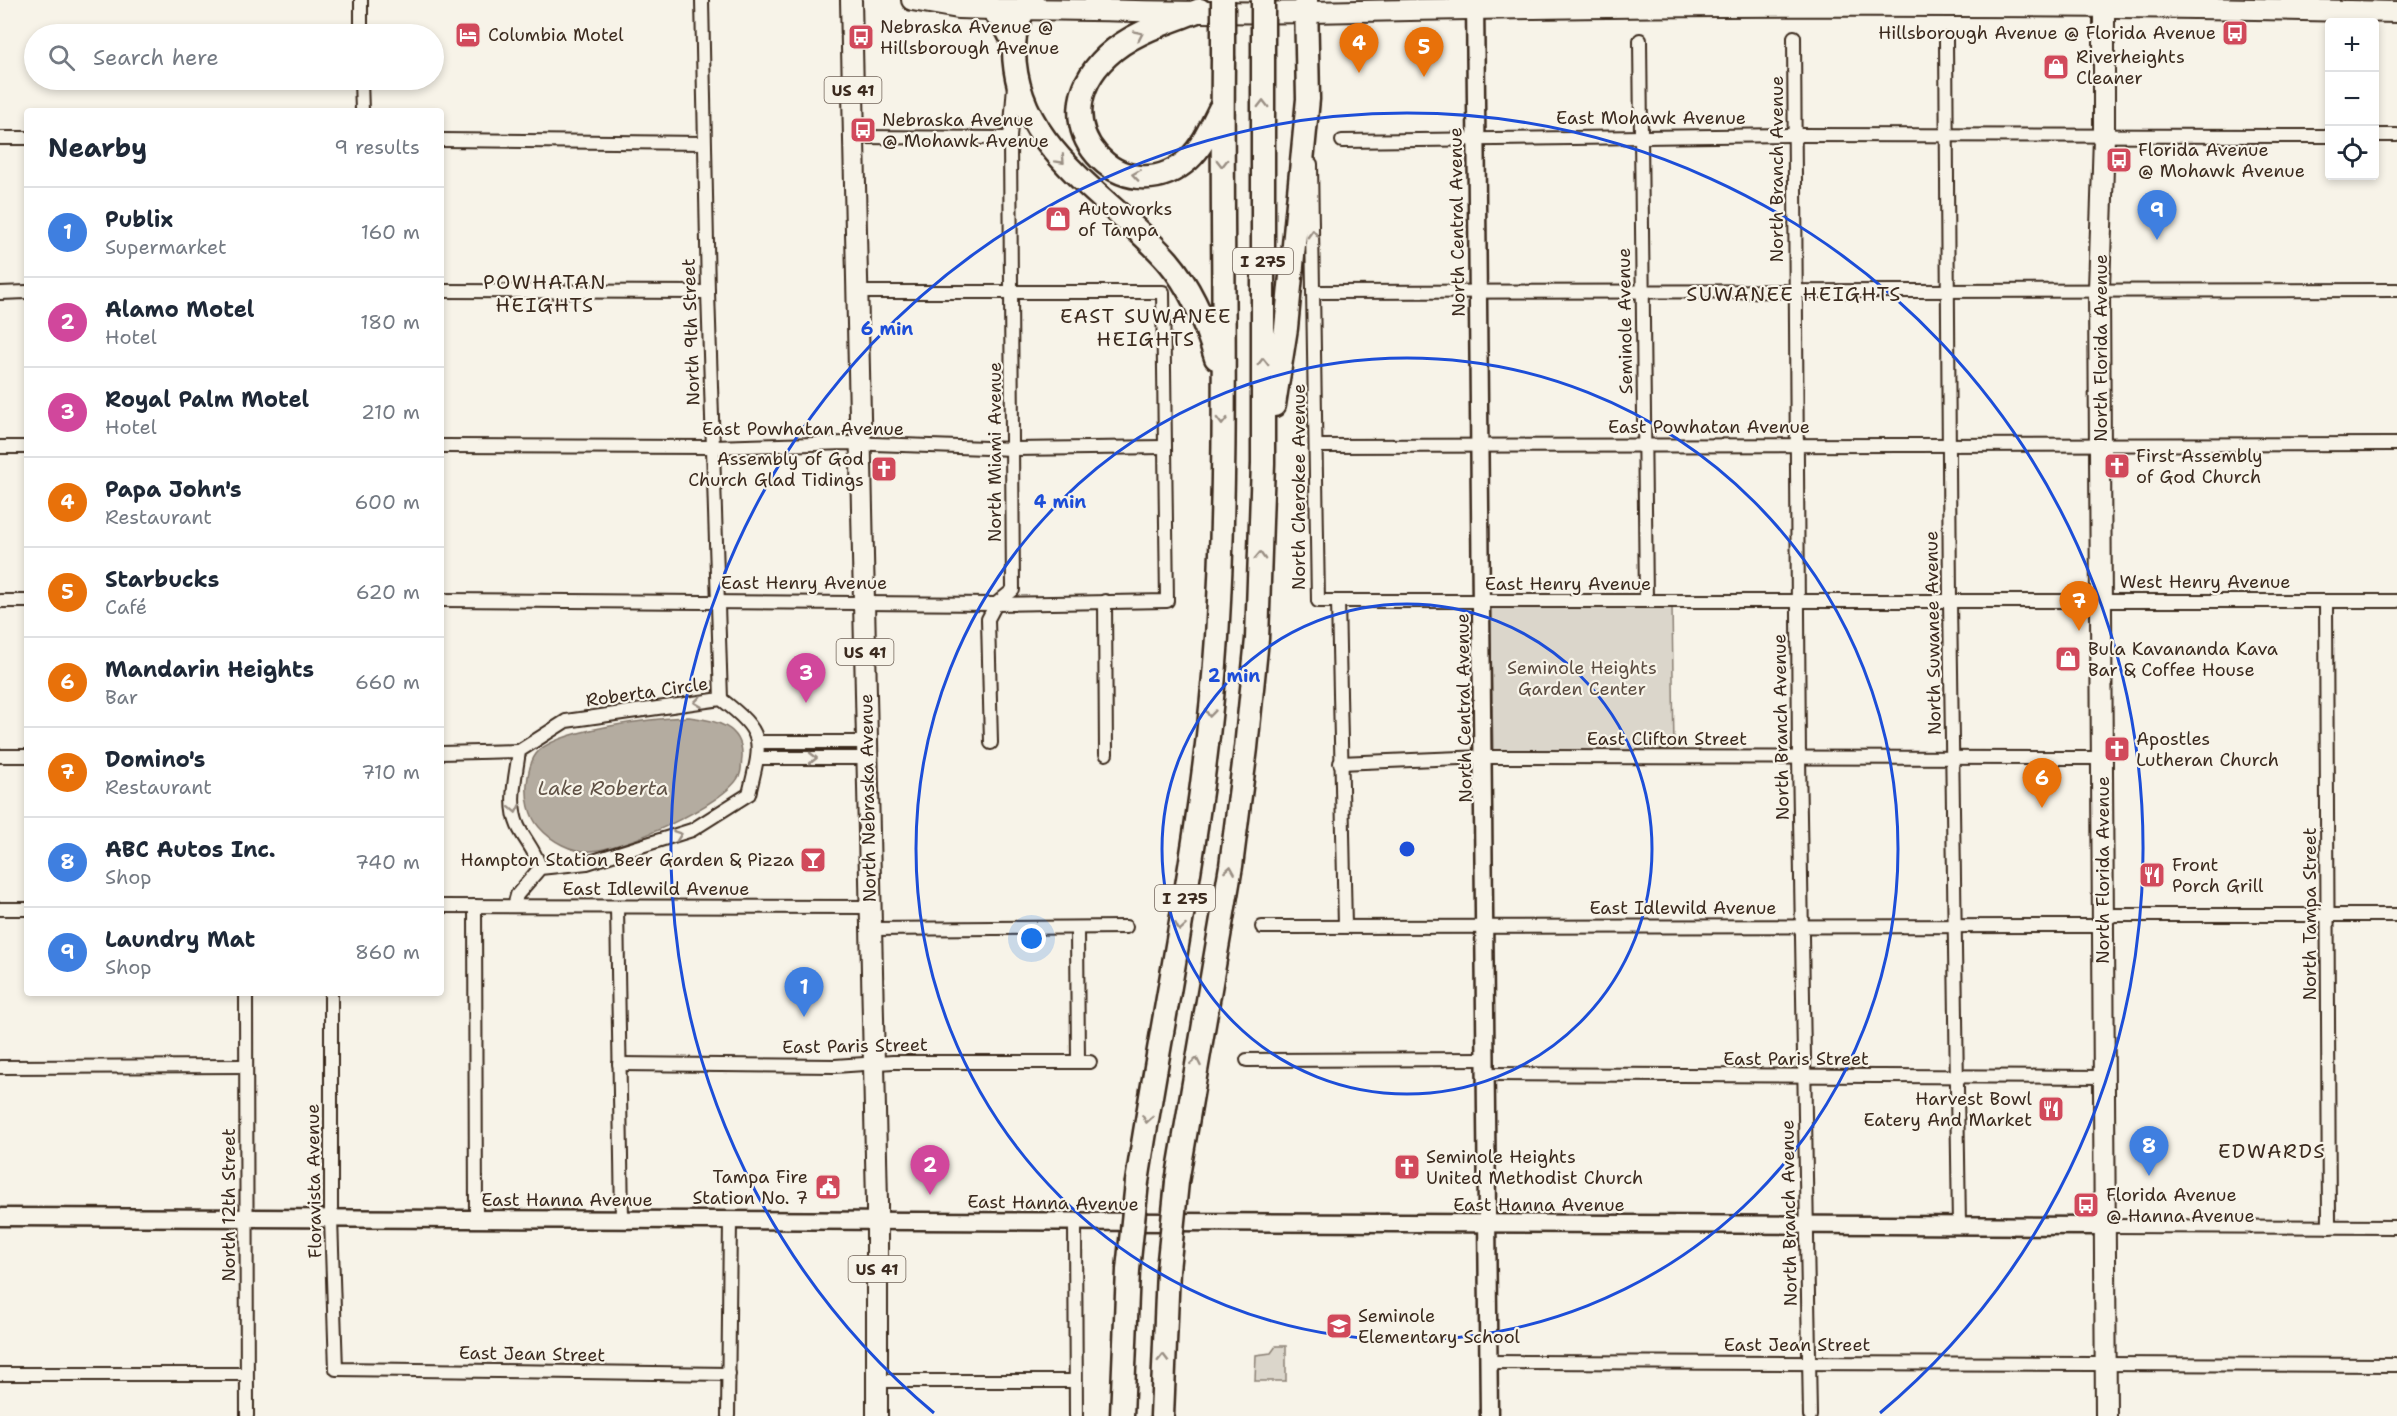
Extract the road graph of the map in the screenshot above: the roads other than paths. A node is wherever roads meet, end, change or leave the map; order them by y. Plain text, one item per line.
1 (361, 0) edge
2 (702, 0) edge
3 (851, 0) edge
4 (912, 0) edge
5 (1223, 0) edge
6 (1263, 0) edge
7 (1475, 3) edge
8 (2104, 3) edge
9 (1028, 5) edge
10 (1307, 6) edge
11 (2392, 8) edge
12 (992, 9) junction
13 (1200, 10) junction
14 (361, 24) edge
15 (1794, 37) dead end
16 (1946, 39) dead end
17 (1640, 40) dead end
18 (1014, 43) junction
19 (1014, 71) junction
20 (361, 90) edge
21 (1308, 99) junction
22 (1222, 105) junction
23 (362, 108) edge
24 (1794, 135) junction
25 (1946, 135) junction
26 (2379, 135) edge
27 (2397, 135) edge
28 (2325, 136) edge
29 (855, 137) junction
30 (1641, 137) junction
31 (2104, 137) junction
32 (0, 138) edge
33 (24, 138) edge
34 (1010, 138) junction
35 (1476, 138) junction
36 (444, 140) edge
37 (1342, 141) dead end
38 (704, 143) junction
39 (2099, 289) junction
40 (1796, 290) junction
41 (1947, 290) junction
42 (2397, 290) edge
43 (444, 291) edge
44 (1478, 291) junction
45 (1642, 291) junction
46 (24, 292) edge
47 (708, 292) junction
48 (858, 292) junction
49 (1012, 292) junction
50 (1315, 292) junction
51 (0, 293) edge
52 (1223, 383) junction
53 (1949, 443) junction
54 (2100, 443) junction
55 (861, 444) junction
56 (1796, 444) junction
57 (2397, 444) edge
58 (1480, 445) junction
59 (1644, 445) junction
60 (444, 446) edge
61 (1317, 446) junction
62 (0, 447) edge
63 (24, 447) edge
64 (713, 447) junction
65 (1165, 447) junction
66 (1014, 449) junction
67 (1263, 463) junction
68 (444, 600) edge
69 (718, 600) junction
70 (2101, 600) junction
71 (0, 601) edge
72 (24, 601) edge
73 (1105, 601) junction
74 (1338, 601) junction
75 (1797, 601) junction
76 (1950, 601) junction
77 (2326, 601) junction
78 (2397, 601) edge
79 (864, 602) junction
80 (1482, 602) junction
81 (1646, 602) junction
82 (996, 604) junction
83 (721, 699) junction
84 (758, 742) junction
85 (991, 743) dead end
86 (868, 750) junction
87 (519, 752) junction
88 (444, 753) edge
89 (1106, 754) dead end
90 (0, 756) edge
91 (24, 756) edge
92 (1484, 757) junction
93 (1799, 757) junction
94 (758, 758) junction
95 (1952, 758) junction
96 (2102, 758) junction
97 (1340, 763) junction
98 (540, 868) junction
99 (444, 906) edge
100 (476, 906) junction
101 (514, 906) junction
102 (617, 907) junction
103 (870, 907) junction
104 (0, 909) edge
105 (24, 909) edge
106 (2328, 915) junction
107 (2397, 915) edge
108 (2103, 919) junction
109 (1486, 925) junction
110 (1344, 926) junction
111 (1126, 927) dead end
112 (1262, 927) dead end
113 (1802, 927) junction
114 (1954, 927) junction
115 (1077, 928) junction
116 (871, 929) junction
117 (246, 996) edge
118 (331, 996) edge
119 (1247, 1060) dead end
120 (620, 1064) junction
121 (874, 1065) junction
122 (246, 1066) junction
123 (1486, 1066) junction
124 (0, 1067) edge
125 (1805, 1077) junction
126 (1957, 1077) junction
127 (2105, 1077) junction
128 (0, 1217) edge
129 (247, 1219) junction
130 (331, 1219) junction
131 (476, 1219) junction
132 (622, 1219) junction
133 (729, 1220) junction
134 (877, 1220) junction
135 (1075, 1223) junction
136 (1488, 1224) junction
137 (1807, 1225) junction
138 (1959, 1226) junction
139 (2105, 1226) junction
140 (2329, 1227) junction
141 (2397, 1227) edge
142 (1488, 1362) junction
143 (1810, 1363) junction
144 (2106, 1364) junction
145 (2397, 1365) edge
146 (336, 1369) joint
147 (0, 1374) edge
148 (246, 1374) junction
149 (729, 1374) junction
150 (1075, 1381) junction
151 (877, 1382) junction
152 (247, 1416) edge
153 (728, 1416) edge
154 (877, 1416) edge
155 (1076, 1416) edge
156 (1122, 1416) edge
157 (1162, 1416) edge
158 (1489, 1416) edge
159 (1810, 1416) edge
160 (2106, 1416) edge

1 - 14 street
2 - 38 street, North 9th Street
3 - 29 main road, North Nebraska Avenue / US 41
4 - 12 main road
5 - 22 highway, I 275, bridge
67 -> 6 highway, I 275, bridge
7 - 8 main road
7 - 10 main road
7 - 35 street, North Central Avenue
8 - 11 main road
8 - 31 main road, North Florida Avenue
9 - 12 main road
9 - 13 main road
9 - 18 highway
10 - 13 main road
10 - 21 highway
12 - 18 highway
22 -> 13 highway
15 - 24 street, North Branch Avenue
16 - 25 street, North Suwanee Avenue
17 - 30 street, Seminole Avenue
18 - 19 highway
19 - 34 street, North Miami Avenue
19 -> 52 highway
20 - 23 street
50 -> 21 street, North Cherokee Avenue
21 - 67 highway
22 -> 52 highway, I 275
24 - 25 street, East Mohawk Avenue
24 - 30 street, East Mohawk Avenue
24 - 40 street, North Branch Avenue
25 - 31 street, East Mohawk Avenue
25 - 41 street, North Suwanee Avenue
26 - 27 street
28 - 31 street, East Mohawk Avenue
29 - 34 street
29 - 48 main road, North Nebraska Avenue / US 41
30 - 35 street, East Mohawk Avenue
30 - 45 street, Seminole Avenue
31 - 39 main road, North Florida Avenue
32 - 33 street
34 - 49 street, North Miami Avenue
35 - 37 street, East Mohawk Avenue
35 - 44 street, North Central Avenue
36 - 38 street
38 - 47 street, North 9th Street
39 - 41 street
39 - 42 street
39 - 54 main road, North Florida Avenue
40 - 41 street
40 - 45 street
40 - 56 street, North Branch Avenue
41 - 53 street, North Suwanee Avenue
43 - 47 street
44 - 45 street
44 - 50 street
44 - 58 street, North Central Avenue
45 - 59 street, Seminole Avenue
46 - 51 street
47 - 64 street, North 9th Street
48 - 49 street
48 - 55 main road, North Nebraska Avenue / US 41
49 - 65 street
49 - 66 street, North Miami Avenue
50 - 61 street, North Cherokee Avenue
52 -> 156 highway, I 275, bridge
53 - 54 street, East Powhatan Avenue
53 - 56 street, East Powhatan Avenue
53 - 76 street, North Suwanee Avenue
54 - 57 street, East Powhatan Avenue
54 - 70 main road, North Florida Avenue
55 - 64 street, East Powhatan Avenue
55 - 66 street, East Powhatan Avenue
55 - 79 main road, North Nebraska Avenue / US 41
56 - 59 street, East Powhatan Avenue
56 - 75 street, North Branch Avenue
58 - 59 street, East Powhatan Avenue
58 - 61 street, East Powhatan Avenue
58 - 80 street, North Central Avenue
59 - 81 street, Seminole Avenue
60 - 64 street, East Powhatan Avenue
61 - 74 street, North Cherokee Avenue
62 - 63 street
64 - 69 street, North 9th Street
65 - 66 street, East Powhatan Avenue
65 - 73 street, East Henry Avenue
66 - 82 street, North Miami Avenue
157 -> 67 highway, I 275, bridge
68 - 69 street, East Henry Avenue
69 - 79 street, East Henry Avenue
69 - 83 street, North 9th Street
70 - 76 street, West Henry Avenue
70 - 77 street, West Henry Avenue
70 - 96 main road, North Florida Avenue
71 - 72 street
73 - 82 street, East Henry Avenue
73 - 89 street
74 - 80 street, East Henry Avenue
74 - 97 street
75 - 76 street, West Henry Avenue
75 - 81 street, East Henry Avenue
75 - 93 street, North Branch Avenue
76 - 95 street, North Suwanee Avenue
77 - 78 street, West Henry Avenue
77 - 106 street, North Tampa Street
79 - 82 street, East Henry Avenue
79 - 86 main road, North Nebraska Avenue / US 41
80 - 81 street, East Henry Avenue
80 - 92 street, North Central Avenue
82 - 85 street
83 - 84 street, Roberta Circle
83 -> 87 street, Roberta Circle
84 - 86 street
84 - 94 street
94 -> 86 street
86 - 103 main road, North Nebraska Avenue / US 41
87 - 88 street
87 -> 98 street
90 - 91 street
92 - 93 street, East Clifton Street
92 - 97 street, East Clifton Street
92 - 109 street, North Central Avenue
93 - 95 street, East Clifton Street
93 - 113 street, North Branch Avenue
98 -> 94 street
95 - 96 street, East Clifton Street
95 - 114 street, North Suwanee Avenue
96 - 108 main road, North Florida Avenue
97 - 110 street
98 - 101 street
99 - 100 street, East Idlewild Avenue
100 - 101 street, East Idlewild Avenue
100 - 131 street
101 - 102 street, East Idlewild Avenue
102 - 103 street, East Idlewild Avenue
102 - 120 street
103 - 116 main road, North Nebraska Avenue / US 41
104 - 105 street
106 - 107 street, East Idlewild Avenue
106 - 108 street, East Idlewild Avenue
106 - 140 street, North Tampa Street
108 - 114 street, East Idlewild Avenue
108 - 127 main road, North Florida Avenue
109 - 110 street, East Idlewild Avenue
109 - 113 street, East Idlewild Avenue
109 - 123 street, North Central Avenue
110 - 112 street, East Idlewild Avenue
111 - 115 street
113 - 114 street, East Idlewild Avenue
113 - 125 street, North Branch Avenue
114 - 126 street, North Suwanee Avenue
115 - 116 street
115 - 121 street, East Paris Street
116 - 121 main road, North Nebraska Avenue / US 41
117 - 122 street, North 12th Street
118 - 130 street, Floravista Avenue
119 - 123 street, East Paris Street
120 - 121 street, East Paris Street
120 - 132 street
121 - 134 main road, North Nebraska Avenue / US 41
122 - 124 street
122 - 129 street, North 12th Street
123 - 125 street, East Paris Street
123 - 136 street, North Central Avenue
125 - 126 street, East Paris Street
125 - 137 street, North Branch Avenue
126 - 127 street, East Paris Street
126 - 138 street, North Suwanee Avenue
127 - 139 main road, North Florida Avenue
128 - 129 street, East Hanna Avenue
129 - 130 street, East Hanna Avenue
129 - 148 street, North 12th Street
130 - 131 street, East Hanna Avenue
130 - 146 street, Floravista Avenue
131 - 132 street, East Hanna Avenue
132 - 133 street, East Hanna Avenue
133 - 134 street, East Hanna Avenue
133 - 149 street
134 - 135 street, East Hanna Avenue
134 - 151 main road, North Nebraska Avenue / US 41
135 - 136 street, East Hanna Avenue
135 - 150 street
136 - 137 street, East Hanna Avenue
136 - 142 street, North Central Avenue
137 - 138 street, East Hanna Avenue
137 - 143 street, North Branch Avenue
138 - 139 street, East Hanna Avenue
139 - 140 street
139 - 144 main road, North Florida Avenue
140 - 141 street
142 - 143 street, East Jean Street
142 - 158 street, North Central Avenue
143 - 144 street, East Jean Street
143 - 159 street, North Branch Avenue
144 - 145 street, East Jean Street
144 - 160 main road, North Florida Avenue
146 - 149 street, East Jean Street
147 - 148 street
148 - 152 street, North 12th Street
149 - 153 street
150 - 151 street
150 - 155 street
151 - 154 main road, North Nebraska Avenue / US 41

